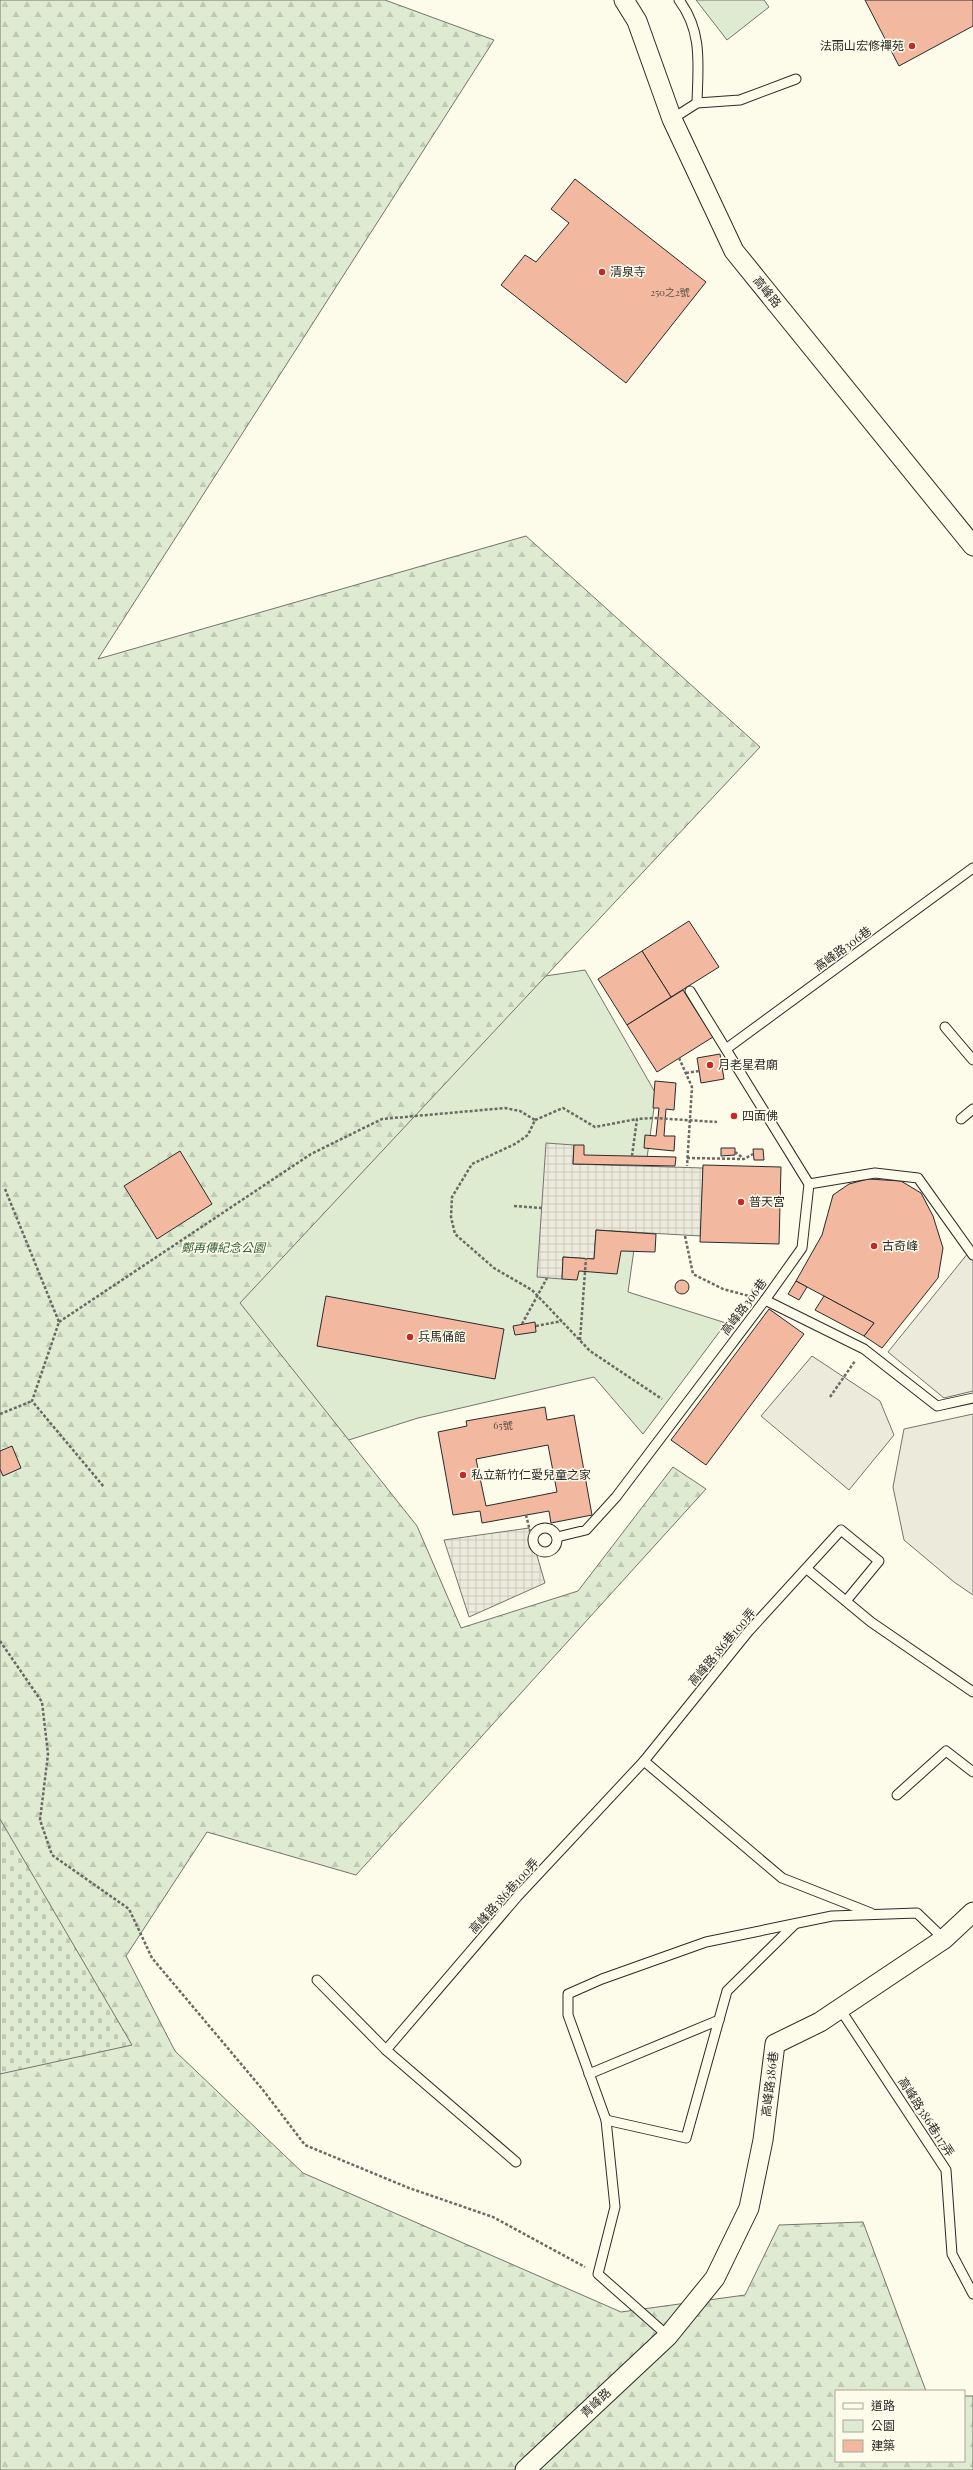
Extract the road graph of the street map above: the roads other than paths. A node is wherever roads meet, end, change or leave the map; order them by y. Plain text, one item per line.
1 (624, 0) edge
2 (678, 0) edge
3 (796, 79) dead end
4 (697, 103) junction
5 (672, 119) junction
6 (973, 546) edge
7 (973, 868) edge
8 (690, 991) dead end
9 (946, 1027) dead end
10 (726, 1049) junction
11 (973, 1060) edge
12 (973, 1109) edge
13 (961, 1118) dead end
14 (809, 1184) junction
15 (973, 1255) edge
16 (765, 1300) junction
17 (973, 1398) edge
18 (557, 1537) junction
19 (807, 1569) junction
20 (846, 1601) junction
21 (973, 1692) edge
22 (644, 1761) junction
23 (973, 1772) edge
24 (896, 1795) dead end
25 (973, 1912) edge
26 (876, 1915) junction
27 (795, 1924) junction
28 (944, 1939) junction
29 (317, 1980) dead end
30 (840, 2008) junction
31 (719, 2020) junction
32 (386, 2050) junction
33 (589, 2074) junction
34 (606, 2120) junction
35 (516, 2162) dead end
36 (973, 2294) edge
37 (668, 2336) junction
38 (525, 2470) edge

1 - 5 street, 高峰路
2 - 4 lane
3 - 4 lane
4 - 5 lane
5 - 6 street, 高峰路
7 - 10 lane, 高峰路306巷
8 - 10 lane
9 - 11 lane
10 - 14 lane
12 - 13 lane
14 - 15 lane
14 - 16 lane, 高峰路306巷
16 - 17 lane
16 - 18 lane, 高峰路306巷
18 - 18 lane
19 - 20 lane
19 - 20 lane, 高峰路386巷100弄
19 - 22 lane, 高峰路386巷100弄
20 - 21 lane
22 - 26 lane
22 - 32 lane, 高峰路386巷100弄
23 - 24 lane
25 - 28 street, 高峰路386巷
26 - 27 lane
26 - 28 lane
27 - 31 lane
27 - 33 lane
28 - 30 street, 高峰路386巷
29 - 32 lane
30 - 36 lane, 高峰路386巷117弄
30 - 37 street, 高峰路386巷
31 - 33 lane
31 - 34 lane
32 - 35 lane
33 - 34 lane
34 - 37 lane
37 - 38 street, 青峰路

